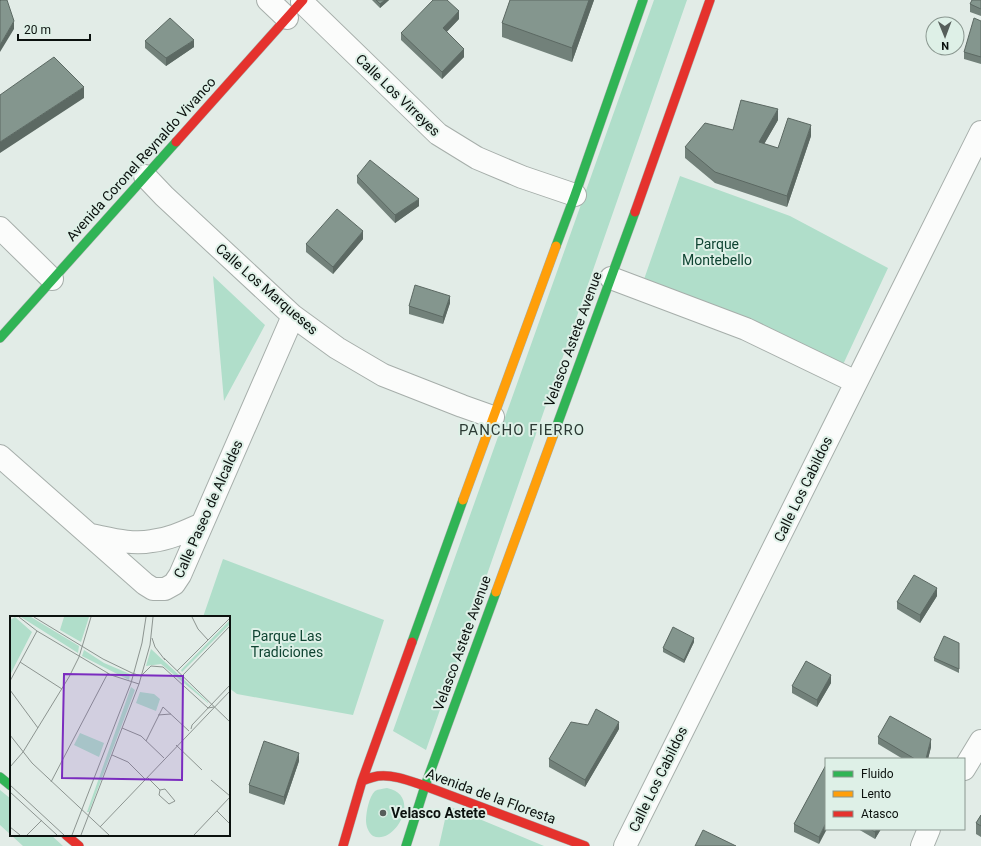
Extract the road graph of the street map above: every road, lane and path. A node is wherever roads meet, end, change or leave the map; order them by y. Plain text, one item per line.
1 (268, 0) edge
2 (643, 0) edge
3 (710, 0) edge
4 (303, 1) edge
5 (287, 18) junction
6 (981, 132) edge
7 (145, 176) junction
8 (575, 195) junction
9 (0, 228) edge
10 (611, 278) junction
11 (52, 279) junction
12 (293, 316) junction
13 (0, 338) edge
14 (856, 382) junction
15 (493, 417) junction
16 (0, 456) edge
17 (202, 524) junction
18 (89, 534) junction
19 (981, 741) edge
20 (965, 767) edge
21 (0, 776) edge
22 (362, 781) junction
23 (10, 785) edge
24 (425, 786) junction
25 (929, 830) edge
26 (67, 836) edge
27 (343, 844) edge
28 (355, 844) dead end
29 (79, 846) edge
30 (406, 846) edge
31 (585, 846) edge
32 (625, 846) edge
33 (922, 846) edge

1 - 5 street
2 - 8 main road
3 - 10 main road, Velasco Astete Avenue
4 - 5 main road, Avenida Coronel Reynaldo Vivanco
4 - 8 street, Calle Los Virreyes
5 - 7 main road, Avenida Coronel Reynaldo Vivanco
6 - 14 street, Calle Los Cabildos
7 - 11 main road, Avenida Coronel Reynaldo Vivanco
7 - 12 street, Calle Los Marqueses
8 - 15 main road
9 - 11 street
10 - 14 street
10 - 24 main road, Velasco Astete Avenue
11 - 13 main road, Avenida Coronel Reynaldo Vivanco
12 - 15 street, Calle Los Marqueses
12 - 17 street, Calle Paseo de Alcaldes
14 - 32 street, Calle Los Cabildos
15 - 22 main road
16 - 18 street, Calle Paseo de Alcaldes
17 - 18 street
17 - 18 street, Calle Paseo de Alcaldes
19 - 20 street
21 - 23 main road
22 - 24 main road, Avenida de la Floresta
22 - 27 main road
24 - 30 main road, Velasco Astete Avenue
24 - 31 main road, Avenida de la Floresta
25 - 33 street
26 - 29 main road
27 - 28 main road

